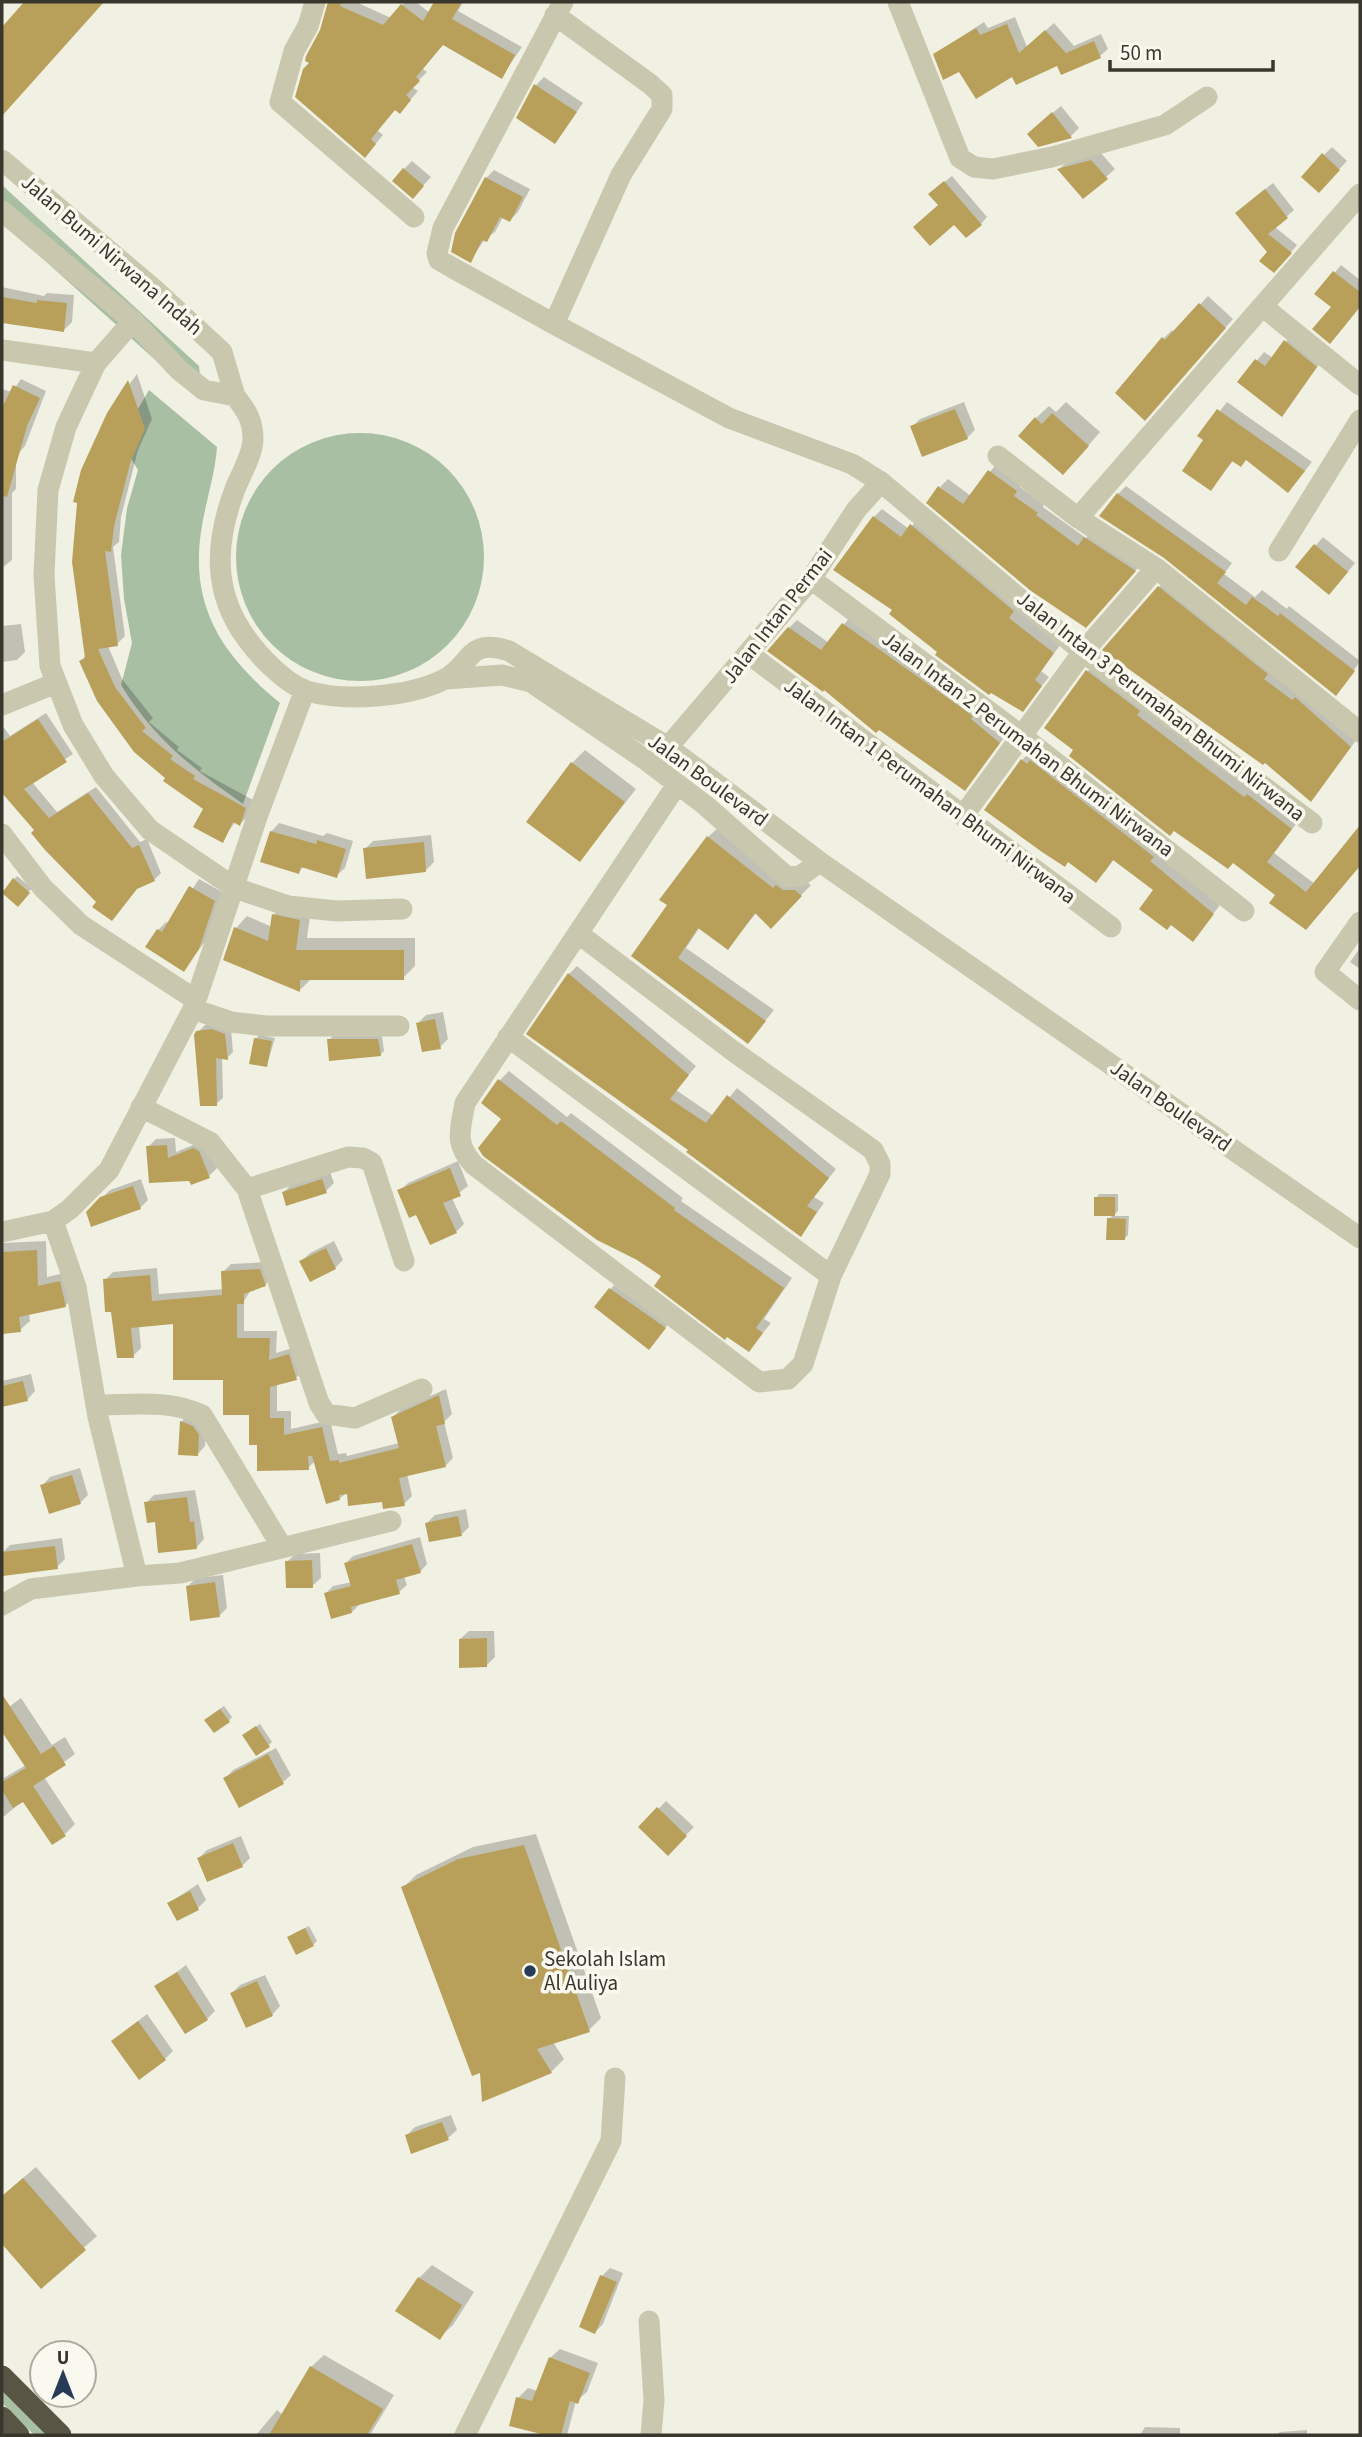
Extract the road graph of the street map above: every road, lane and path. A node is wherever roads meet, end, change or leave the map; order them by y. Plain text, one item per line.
1 (315, 2) edge
2 (898, 2) edge
3 (559, 9) edge
4 (1207, 97) dead end
5 (2, 160) edge
6 (1360, 194) edge
7 (2, 211) edge
8 (414, 217) dead end
9 (1262, 306) junction
10 (133, 321) junction
11 (555, 324) junction
12 (2, 350) edge
13 (96, 362) junction
14 (1360, 385) edge
15 (235, 396) junction
16 (1360, 420) edge
17 (998, 456) dead end
18 (881, 482) junction
19 (1078, 518) junction
20 (1279, 551) dead end
21 (1156, 568) junction
22 (811, 579) junction
23 (1083, 652) junction
24 (749, 654) junction
25 (446, 679) junction
26 (56, 683) junction
27 (304, 691) junction
28 (2, 705) edge
29 (1360, 732) edge
30 (1022, 736) junction
31 (668, 747) junction
32 (676, 786) junction
33 (962, 816) junction
34 (1312, 823) dead end
35 (2, 834) edge
36 (820, 862) junction
37 (234, 888) junction
38 (402, 909) dead end
39 (1244, 911) dead end
40 (1360, 922) edge
41 (1111, 927) dead end
42 (579, 934) junction
43 (1355, 997) edge
44 (194, 1004) junction
45 (398, 1026) dead end
46 (508, 1037) junction
47 (141, 1107) junction
48 (247, 1189) junction
49 (53, 1221) junction
50 (2, 1233) edge
51 (1360, 1238) edge
52 (404, 1261) dead end
53 (831, 1276) junction
54 (422, 1389) dead end
55 (96, 1405) junction
56 (391, 1521) dead end
57 (282, 1547) junction
58 (137, 1576) junction
59 (2, 1605) edge
60 (615, 2078) dead end
61 (649, 2321) dead end
62 (2, 2376) edge
63 (2, 2417) edge
64 (19, 2435) edge
65 (61, 2435) edge
66 (465, 2435) edge
67 (651, 2435) edge

1 - 8 street
2 - 4 street
3 - 11 street
3 - 11 street, Jalan Intan 3 Perumahan Bhumi Nirwana
5 - 15 street, Jalan Bumi Nirwana Indah
6 - 9 street
7 - 10 street, Jalan Bumi Nirwana Indah
9 - 14 street
9 - 19 street
10 - 13 street
10 - 15 street, Jalan Bumi Nirwana Indah
11 - 18 street, Jalan Intan 3 Perumahan Bhumi Nirwana
12 - 13 street
13 - 26 street
15 - 27 street
16 - 20 street
17 - 19 street
18 - 22 street, Jalan Intan Permai
18 - 23 street, Jalan Intan 3 Perumahan Bhumi Nirwana
19 - 21 street
21 - 23 street
21 - 29 street
22 - 24 street, Jalan Intan Permai
22 - 30 street, Jalan Intan 2 Perumahan Bhumi Nirwana
23 - 30 street
23 - 34 street, Jalan Intan 3 Perumahan Bhumi Nirwana
24 - 31 street, Jalan Intan Permai
24 - 33 street, Jalan Intan 1 Perumahan Bhumi Nirwana
25 - 27 street
25 - 31 street, Jalan Boulevard
25 - 32 street
26 - 28 street
26 - 37 street
27 - 37 street
30 - 33 street
30 - 39 street, Jalan Intan 2 Perumahan Bhumi Nirwana
31 - 36 street, Jalan Boulevard
32 - 36 street
32 - 42 street
33 - 41 street, Jalan Intan 1 Perumahan Bhumi Nirwana
35 - 44 street
36 - 51 street, Jalan Boulevard
37 - 38 street
37 - 44 street
40 - 43 street
42 - 46 street
42 - 53 street
44 - 45 street
44 - 47 street
46 - 53 street
46 - 53 street
47 - 48 street
47 - 49 street
48 - 52 street
48 - 54 street
49 - 50 street
49 - 55 street
55 - 57 street
55 - 58 street
56 - 57 street
57 - 58 street
58 - 59 street
60 - 66 street
61 - 67 street
62 - 65 highway
63 - 64 highway

